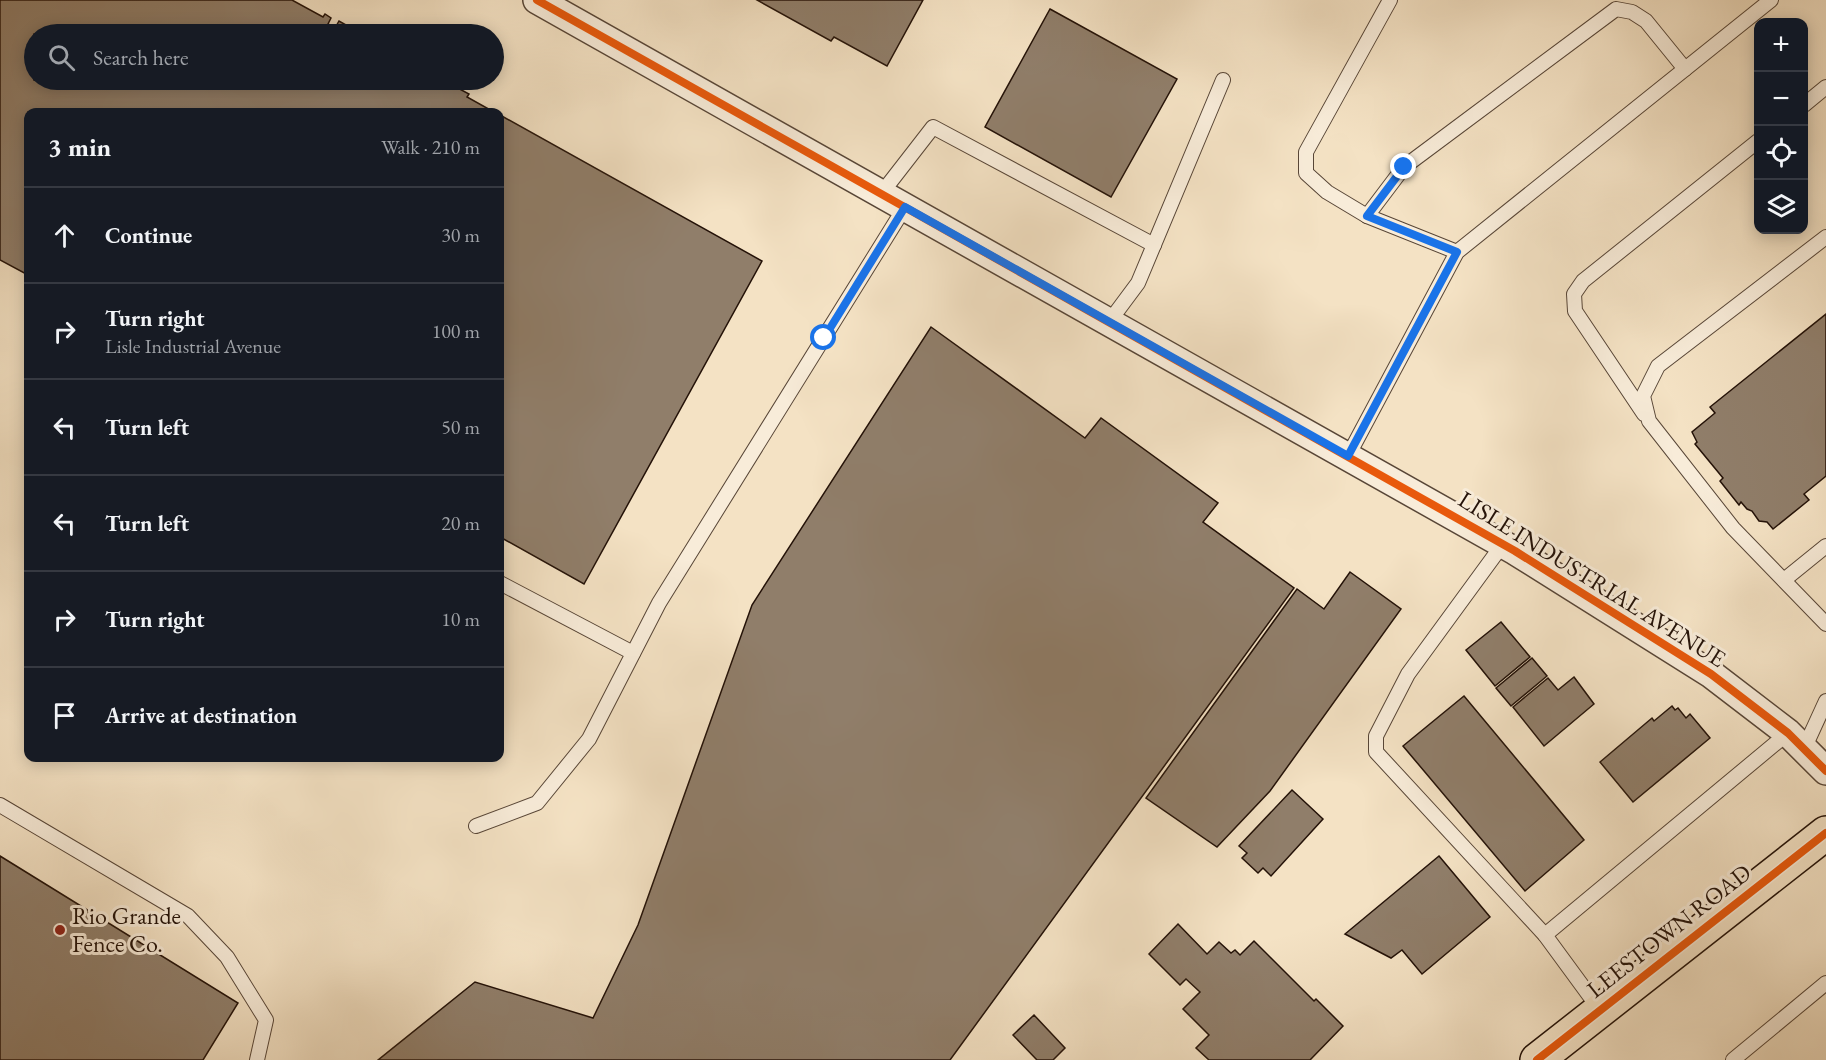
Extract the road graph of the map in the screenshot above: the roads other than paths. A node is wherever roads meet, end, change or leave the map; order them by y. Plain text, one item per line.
1 (537, 0) edge
2 (1390, 0) edge
3 (1771, 0) edge
4 (1685, 69) junction
5 (1223, 80) dead end
6 (1826, 87) edge
7 (1808, 101) edge
8 (1754, 144) edge
9 (881, 194) junction
10 (905, 207) junction
11 (1367, 216) junction
12 (1826, 237) edge
13 (1154, 245) junction
14 (1457, 252) junction
15 (1109, 322) junction
16 (1649, 421) junction
17 (1348, 456) junction
18 (1503, 544) junction
19 (1826, 546) edge
20 (1784, 580) junction
21 (504, 585) edge
22 (1826, 624) edge
23 (633, 653) junction
24 (1826, 701) edge
25 (1796, 741) junction
26 (1826, 771) edge
27 (0, 805) edge
28 (476, 826) dead end
29 (1826, 833) edge
30 (1545, 935) junction
31 (1826, 983) edge
32 (1600, 1010) junction
33 (257, 1060) edge
34 (1537, 1060) edge
35 (1733, 1060) edge

1 - 9 street, LISLE INDUSTRIAL AVENUE
2 - 11 lane
3 - 4 lane
4 - 11 lane
4 - 14 lane
5 - 13 lane
6 - 7 lane
8 - 16 lane
9 - 10 street, LISLE INDUSTRIAL AVENUE
9 - 13 lane
10 - 15 street, LISLE INDUSTRIAL AVENUE
10 - 23 lane
11 - 14 lane
12 - 16 lane
13 - 15 lane
14 - 17 lane
15 - 17 street, LISLE INDUSTRIAL AVENUE
16 - 20 lane
17 - 18 street, LISLE INDUSTRIAL AVENUE
18 - 25 street, LISLE INDUSTRIAL AVENUE
18 - 30 lane
19 - 20 lane
20 - 22 lane
21 - 23 lane
23 - 28 lane
24 - 25 lane
25 - 26 street, LISLE INDUSTRIAL AVENUE
25 - 30 lane
27 - 33 lane
29 - 32 main road, LEESTOWN ROAD
30 - 32 lane
31 - 35 lane
32 - 34 main road, LEESTOWN ROAD

